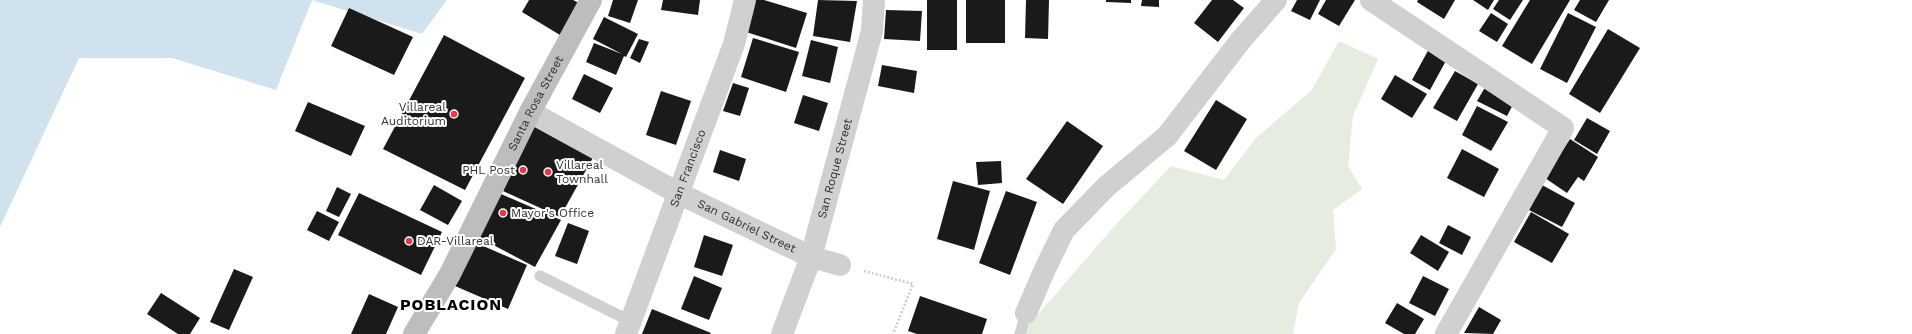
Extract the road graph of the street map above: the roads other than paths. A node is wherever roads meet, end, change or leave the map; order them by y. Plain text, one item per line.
1 (591, 0) edge
2 (745, 0) edge
3 (874, 0) edge
4 (1276, 0) edge
5 (1371, 0) edge
6 (530, 112) junction
7 (678, 193) junction
8 (811, 257) junction
9 (840, 265) road end
10 (540, 276) dead end
11 (1026, 313) joint
12 (628, 327) edge
13 (414, 334) edge
14 (782, 334) edge
15 (1020, 334) edge
16 (1446, 334) edge

1 - 6 street, Santa Rosa Street
2 - 7 street, San Francisco
3 - 8 street, San Roque Street
4 - 11 street
5 - 16 street
6 - 7 street, San Gabriel Street
6 - 13 street, Santa Rosa Street
7 - 8 street, San Gabriel Street
7 - 12 street, San Francisco
8 - 9 street, San Gabriel Street
8 - 14 street, San Roque Street
10 - 12 lane
11 - 15 lane

